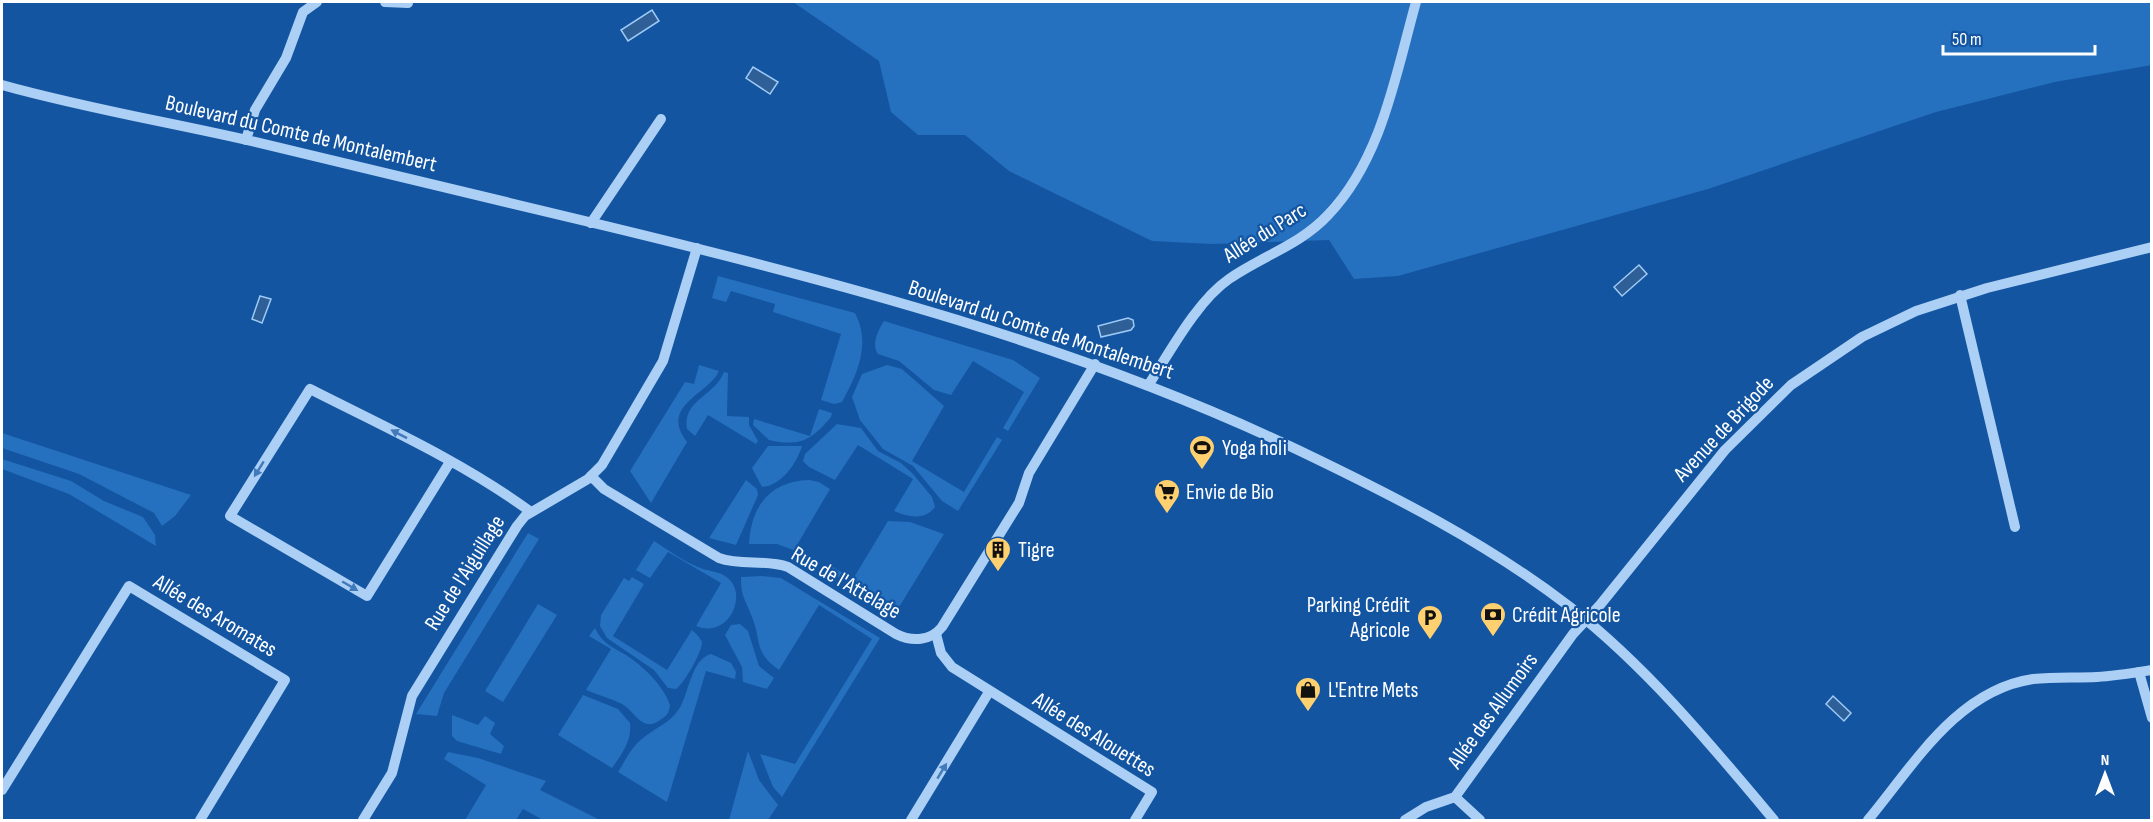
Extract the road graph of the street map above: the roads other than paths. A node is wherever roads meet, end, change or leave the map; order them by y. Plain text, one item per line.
1 (317, 2) edge
2 (385, 2) edge
3 (1416, 2) edge
4 (408, 3) edge
5 (2, 86) edge
6 (661, 118) dead end
7 (246, 140) junction
8 (591, 223) junction
9 (2151, 247) edge
10 (697, 248) junction
11 (1960, 295) junction
12 (1095, 364) junction
13 (1149, 384) junction
14 (450, 462) junction
15 (591, 476) junction
16 (531, 512) junction
17 (2015, 527) dead end
18 (1586, 620) junction
19 (936, 634) junction
20 (2151, 670) edge
21 (2139, 672) junction
22 (989, 692) junction
23 (2151, 718) edge
24 (2, 790) edge
25 (1455, 797) junction
26 (200, 820) edge
27 (363, 820) edge
28 (911, 820) edge
29 (1135, 820) edge
30 (1406, 820) edge
31 (1480, 820) edge
32 (1774, 820) edge
33 (1868, 820) edge

1 - 7 street
2 - 4 street
3 - 13 street, Allée du Parc
5 - 7 street, Boulevard du Comte de Montalembert
6 - 8 street
7 - 8 street, Boulevard du Comte de Montalembert
8 - 10 street, Boulevard du Comte de Montalembert
9 - 11 street, Avenue de Brigode
10 - 12 street, Boulevard du Comte de Montalembert
10 - 15 street, Rue de l'Aiguillage
11 - 17 street
11 - 18 street, Avenue de Brigode
12 - 13 street, Boulevard du Comte de Montalembert
12 - 19 street
13 - 18 street, Boulevard du Comte de Montalembert
14 -> 14 street
14 - 16 street
15 - 16 street, Rue de l'Aiguillage
15 - 19 street, Rue de l'Attelage
16 - 27 street, Rue de l'Aiguillage
18 - 25 street, Allée des Allumoirs
18 - 32 street, Boulevard du Comte de Montalembert
19 - 22 street, Allée des Alouettes
20 - 21 street
21 - 23 street
21 - 33 street
28 -> 22 street
22 - 29 street, Allée des Alouettes
24 - 26 street, Allée des Aromates
25 - 30 street, Allée des Allumoirs
25 - 31 street, Allée des Allumoirs

